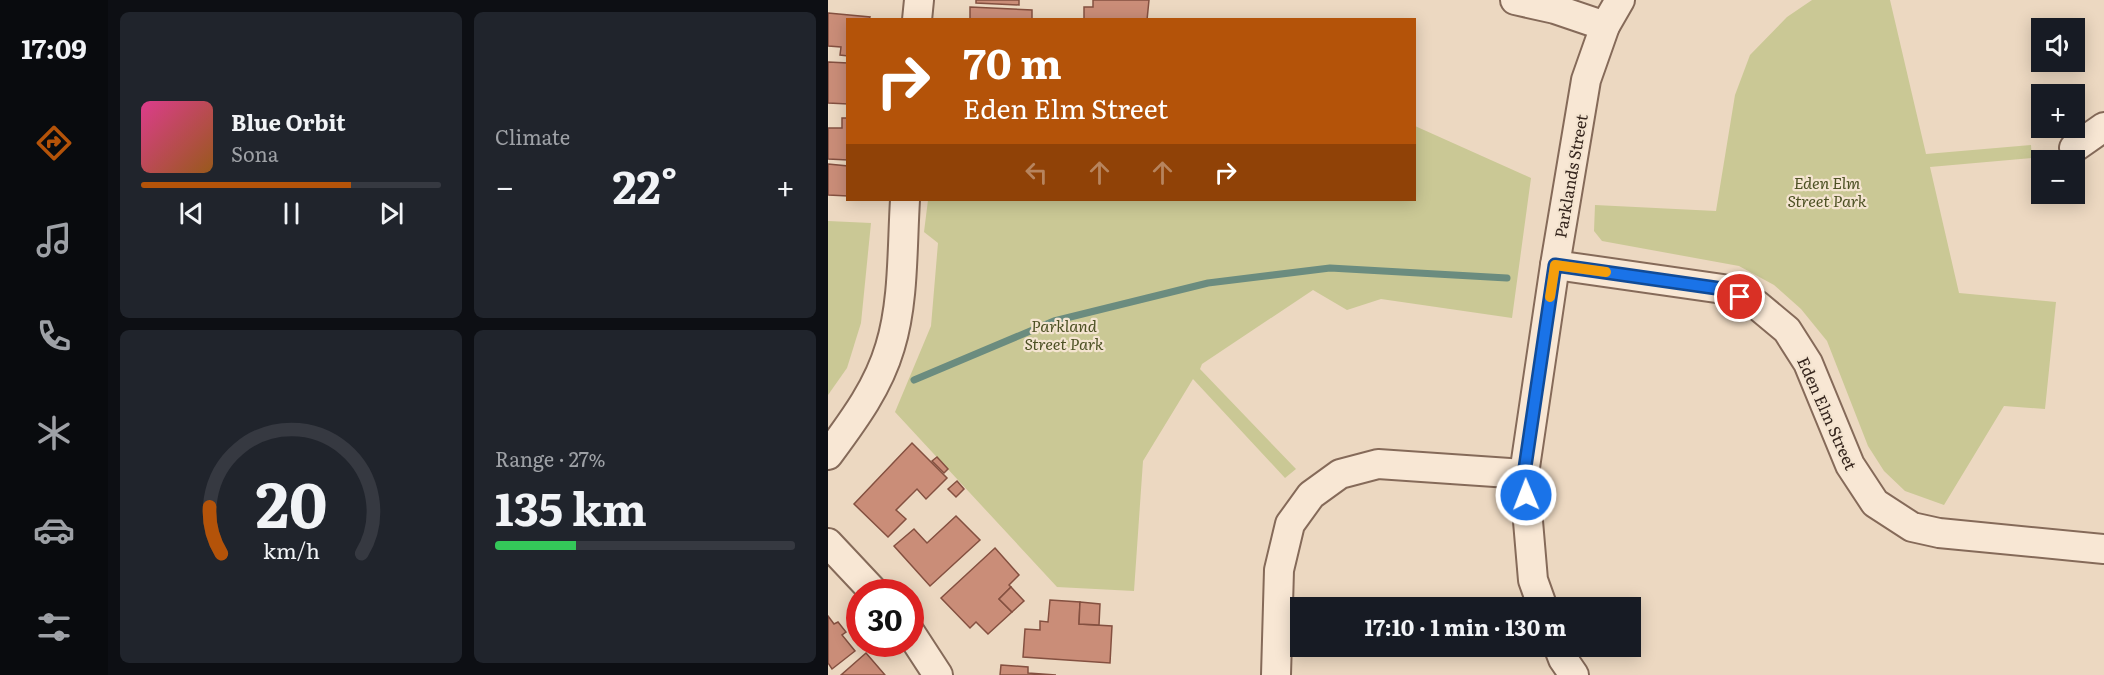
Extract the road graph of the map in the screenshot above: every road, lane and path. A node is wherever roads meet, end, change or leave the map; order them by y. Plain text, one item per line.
1 (919, 0) edge
2 (1515, 0) edge
3 (1620, 0) edge
4 (917, 18) edge
5 (1605, 26) junction
6 (2104, 127) edge
7 (2074, 148) dead end
8 (905, 201) edge
9 (1555, 265) junction
10 (828, 455) edge
11 (1524, 474) junction
12 (828, 543) edge
13 (2104, 549) edge
14 (862, 579) edge
15 (1540, 597) edge
16 (924, 654) edge
17 (1563, 657) edge
18 (938, 675) edge
19 (1276, 675) edge
20 (1574, 675) edge

1 - 4 street
2 - 5 street
3 - 5 street, Parklands Street
5 - 9 street, Parklands Street
6 - 7 street
8 - 10 street
9 - 11 street, Parklands Street
9 - 13 street, Eden Elm Street
11 - 15 street, Parklands Street
11 - 19 street
12 - 14 street
16 - 18 street
17 - 20 street

